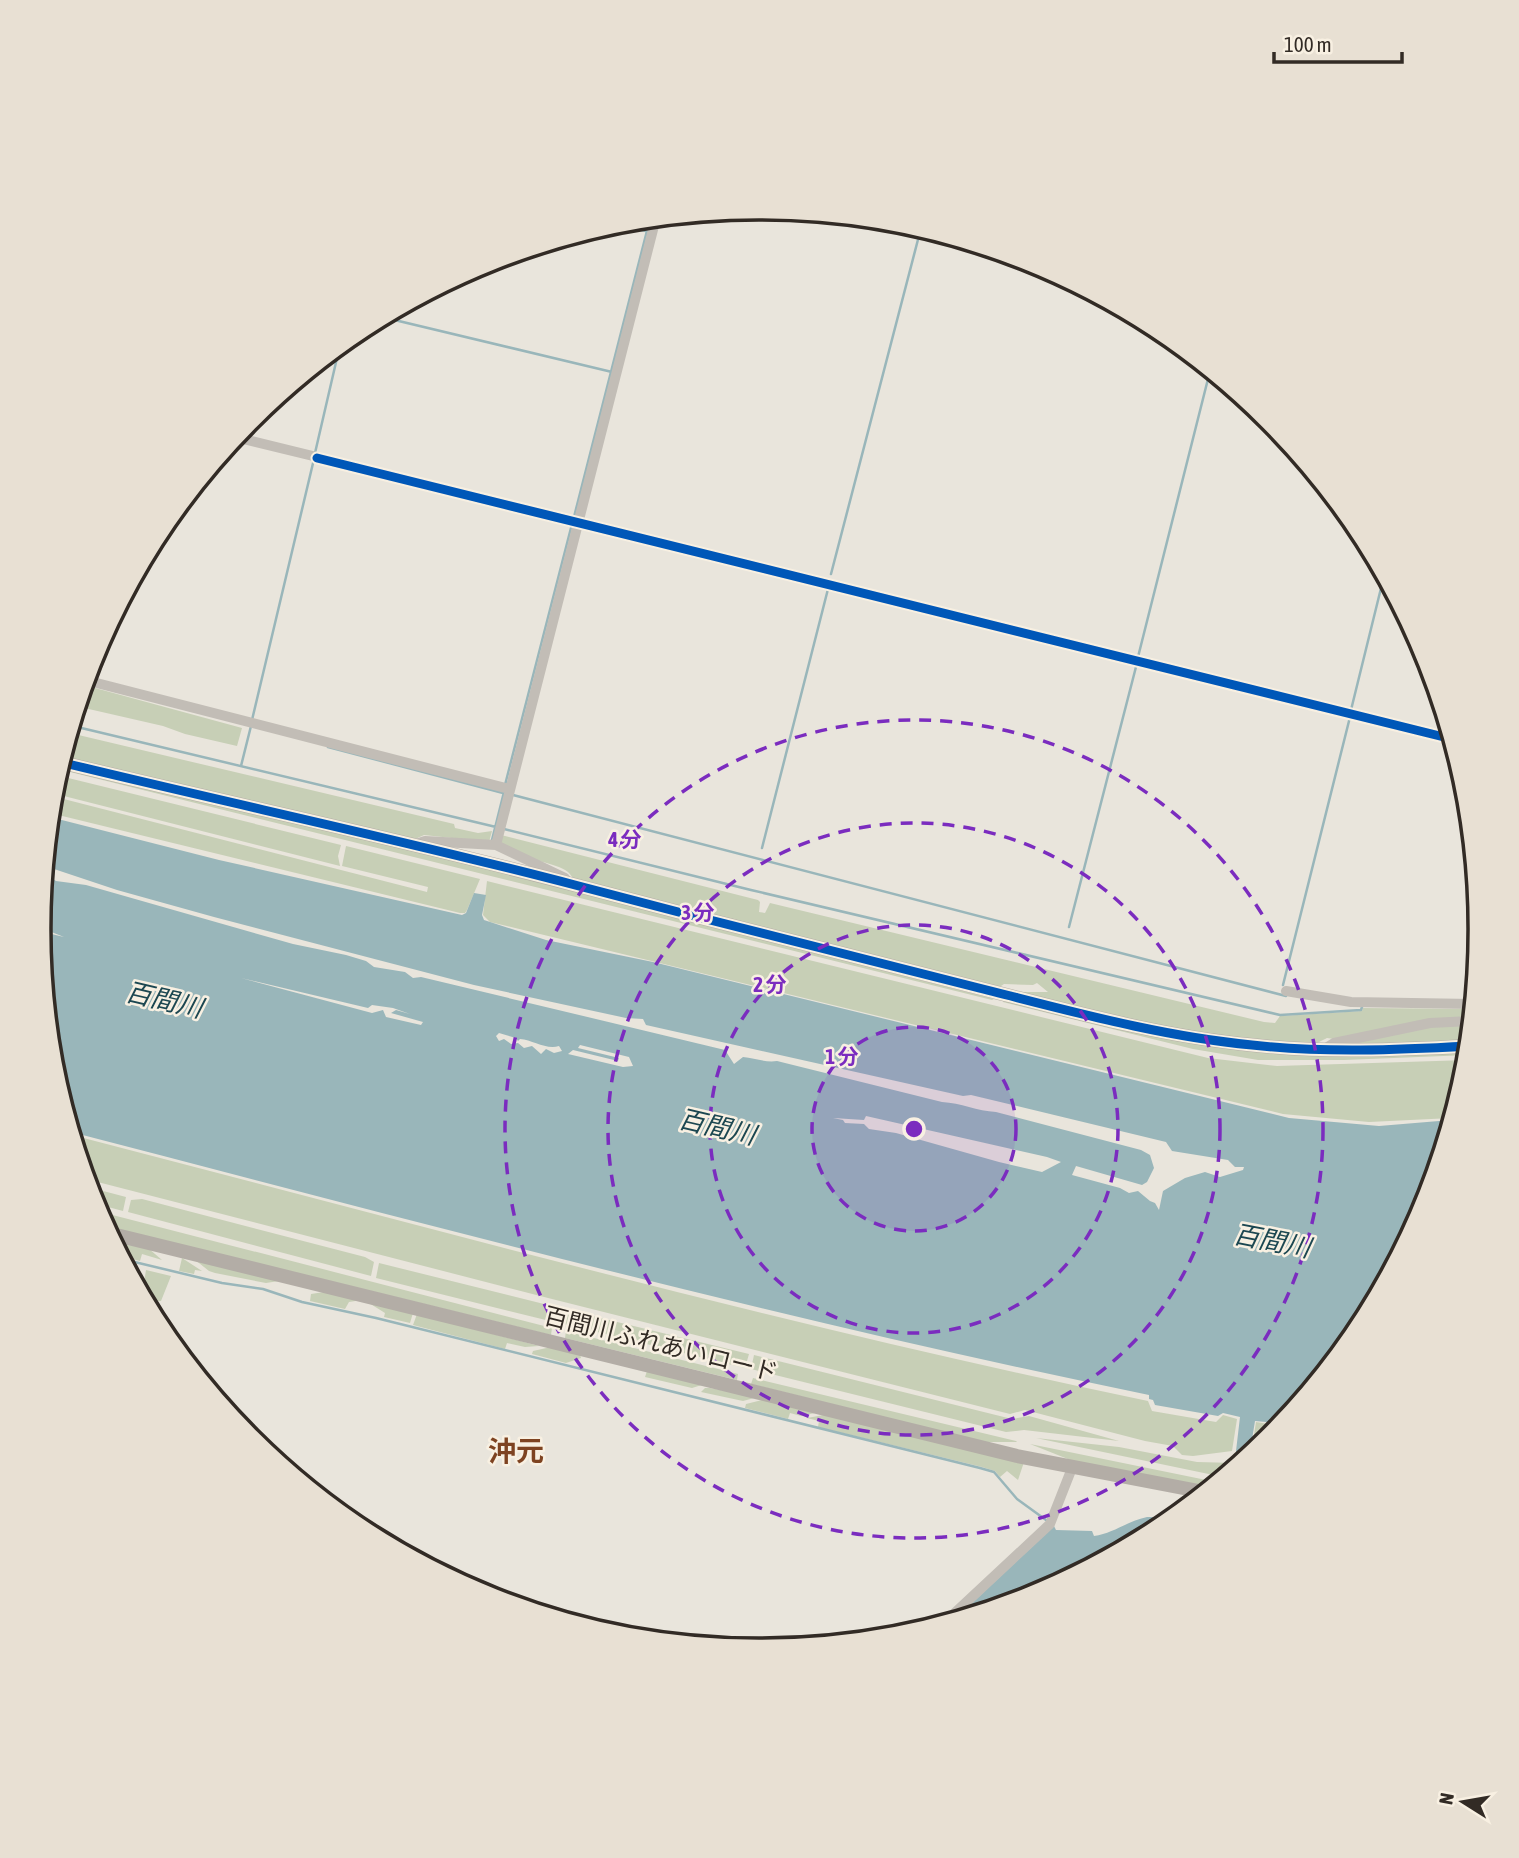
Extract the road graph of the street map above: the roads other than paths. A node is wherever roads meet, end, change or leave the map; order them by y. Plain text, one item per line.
1 (653, 228) edge
2 (247, 440) edge
3 (575, 521) junction
4 (95, 683) edge
5 (1441, 736) edge
6 (70, 765) edge
7 (506, 791) junction
8 (415, 845) junction
9 (496, 845) junction
10 (573, 885) junction
11 (1286, 991) dead end
12 (1464, 1004) edge
13 (1462, 1021) edge
14 (1458, 1046) edge
15 (1322, 1050) junction
16 (121, 1236) edge
17 (1072, 1468) junction
18 (1192, 1490) edge
19 (959, 1609) edge

1 - 3 street
2 - 3 street
3 - 5 street
3 - 7 street
4 - 7 street
6 - 8 street
7 - 9 street
8 - 9 street
8 - 10 street
9 - 10 street
10 - 15 street
11 - 12 street
13 - 15 street
14 - 15 street
16 - 17 street, 百間川ふれあいロード
17 - 18 street, 百間川ふれあいロード
17 - 19 street

